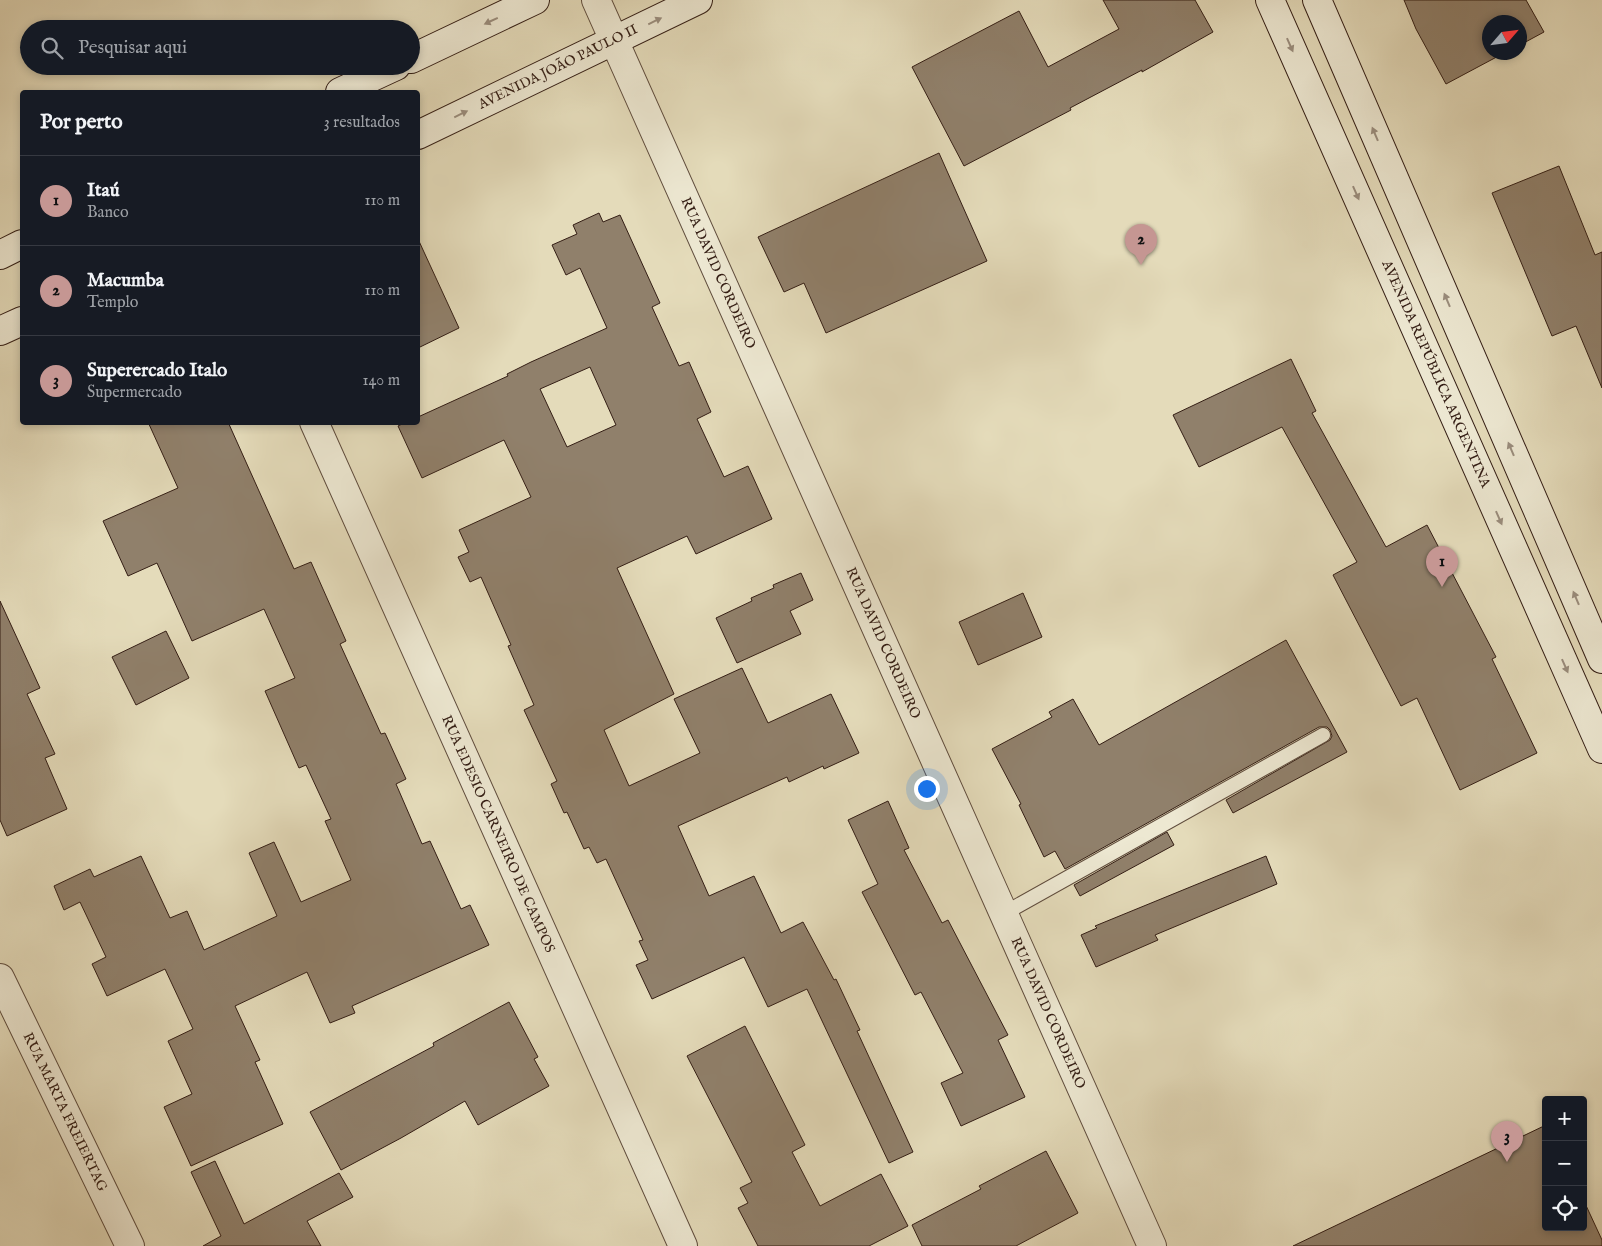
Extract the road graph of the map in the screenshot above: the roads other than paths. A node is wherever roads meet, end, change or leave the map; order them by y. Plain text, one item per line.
1 (535, 0) edge
2 (596, 0) edge
3 (698, 0) edge
4 (1270, 0) edge
5 (1317, 0) edge
6 (614, 41) junction
7 (420, 55) edge
8 (377, 75) edge
9 (344, 90) edge
10 (420, 134) edge
11 (20, 245) edge
12 (0, 255) edge
13 (20, 322) edge
14 (0, 331) edge
15 (315, 425) edge
16 (1602, 659) edge
17 (1323, 734) dead end
18 (1602, 749) edge
19 (1004, 914) junction
20 (0, 978) edge
21 (130, 1246) edge
22 (683, 1246) edge
23 (1152, 1246) edge

1 -> 7 street
2 - 6 street, RUA DAVID CORDEIRO
6 -> 3 street, AVENIDA JOÃO PAULO II
4 -> 18 street, AVENIDA REPÚBLICA ARGENTINA
16 -> 5 street
10 -> 6 street, AVENIDA JOÃO PAULO II
6 - 19 street, RUA DAVID CORDEIRO
8 - 9 street
11 - 12 street
13 - 14 street
15 - 22 street, RUA EDESIO CARNEIRO DE CAMPOS
17 - 19 lane
19 - 23 street, RUA DAVID CORDEIRO
20 - 21 street, RUA MARTA FREIERTAG

